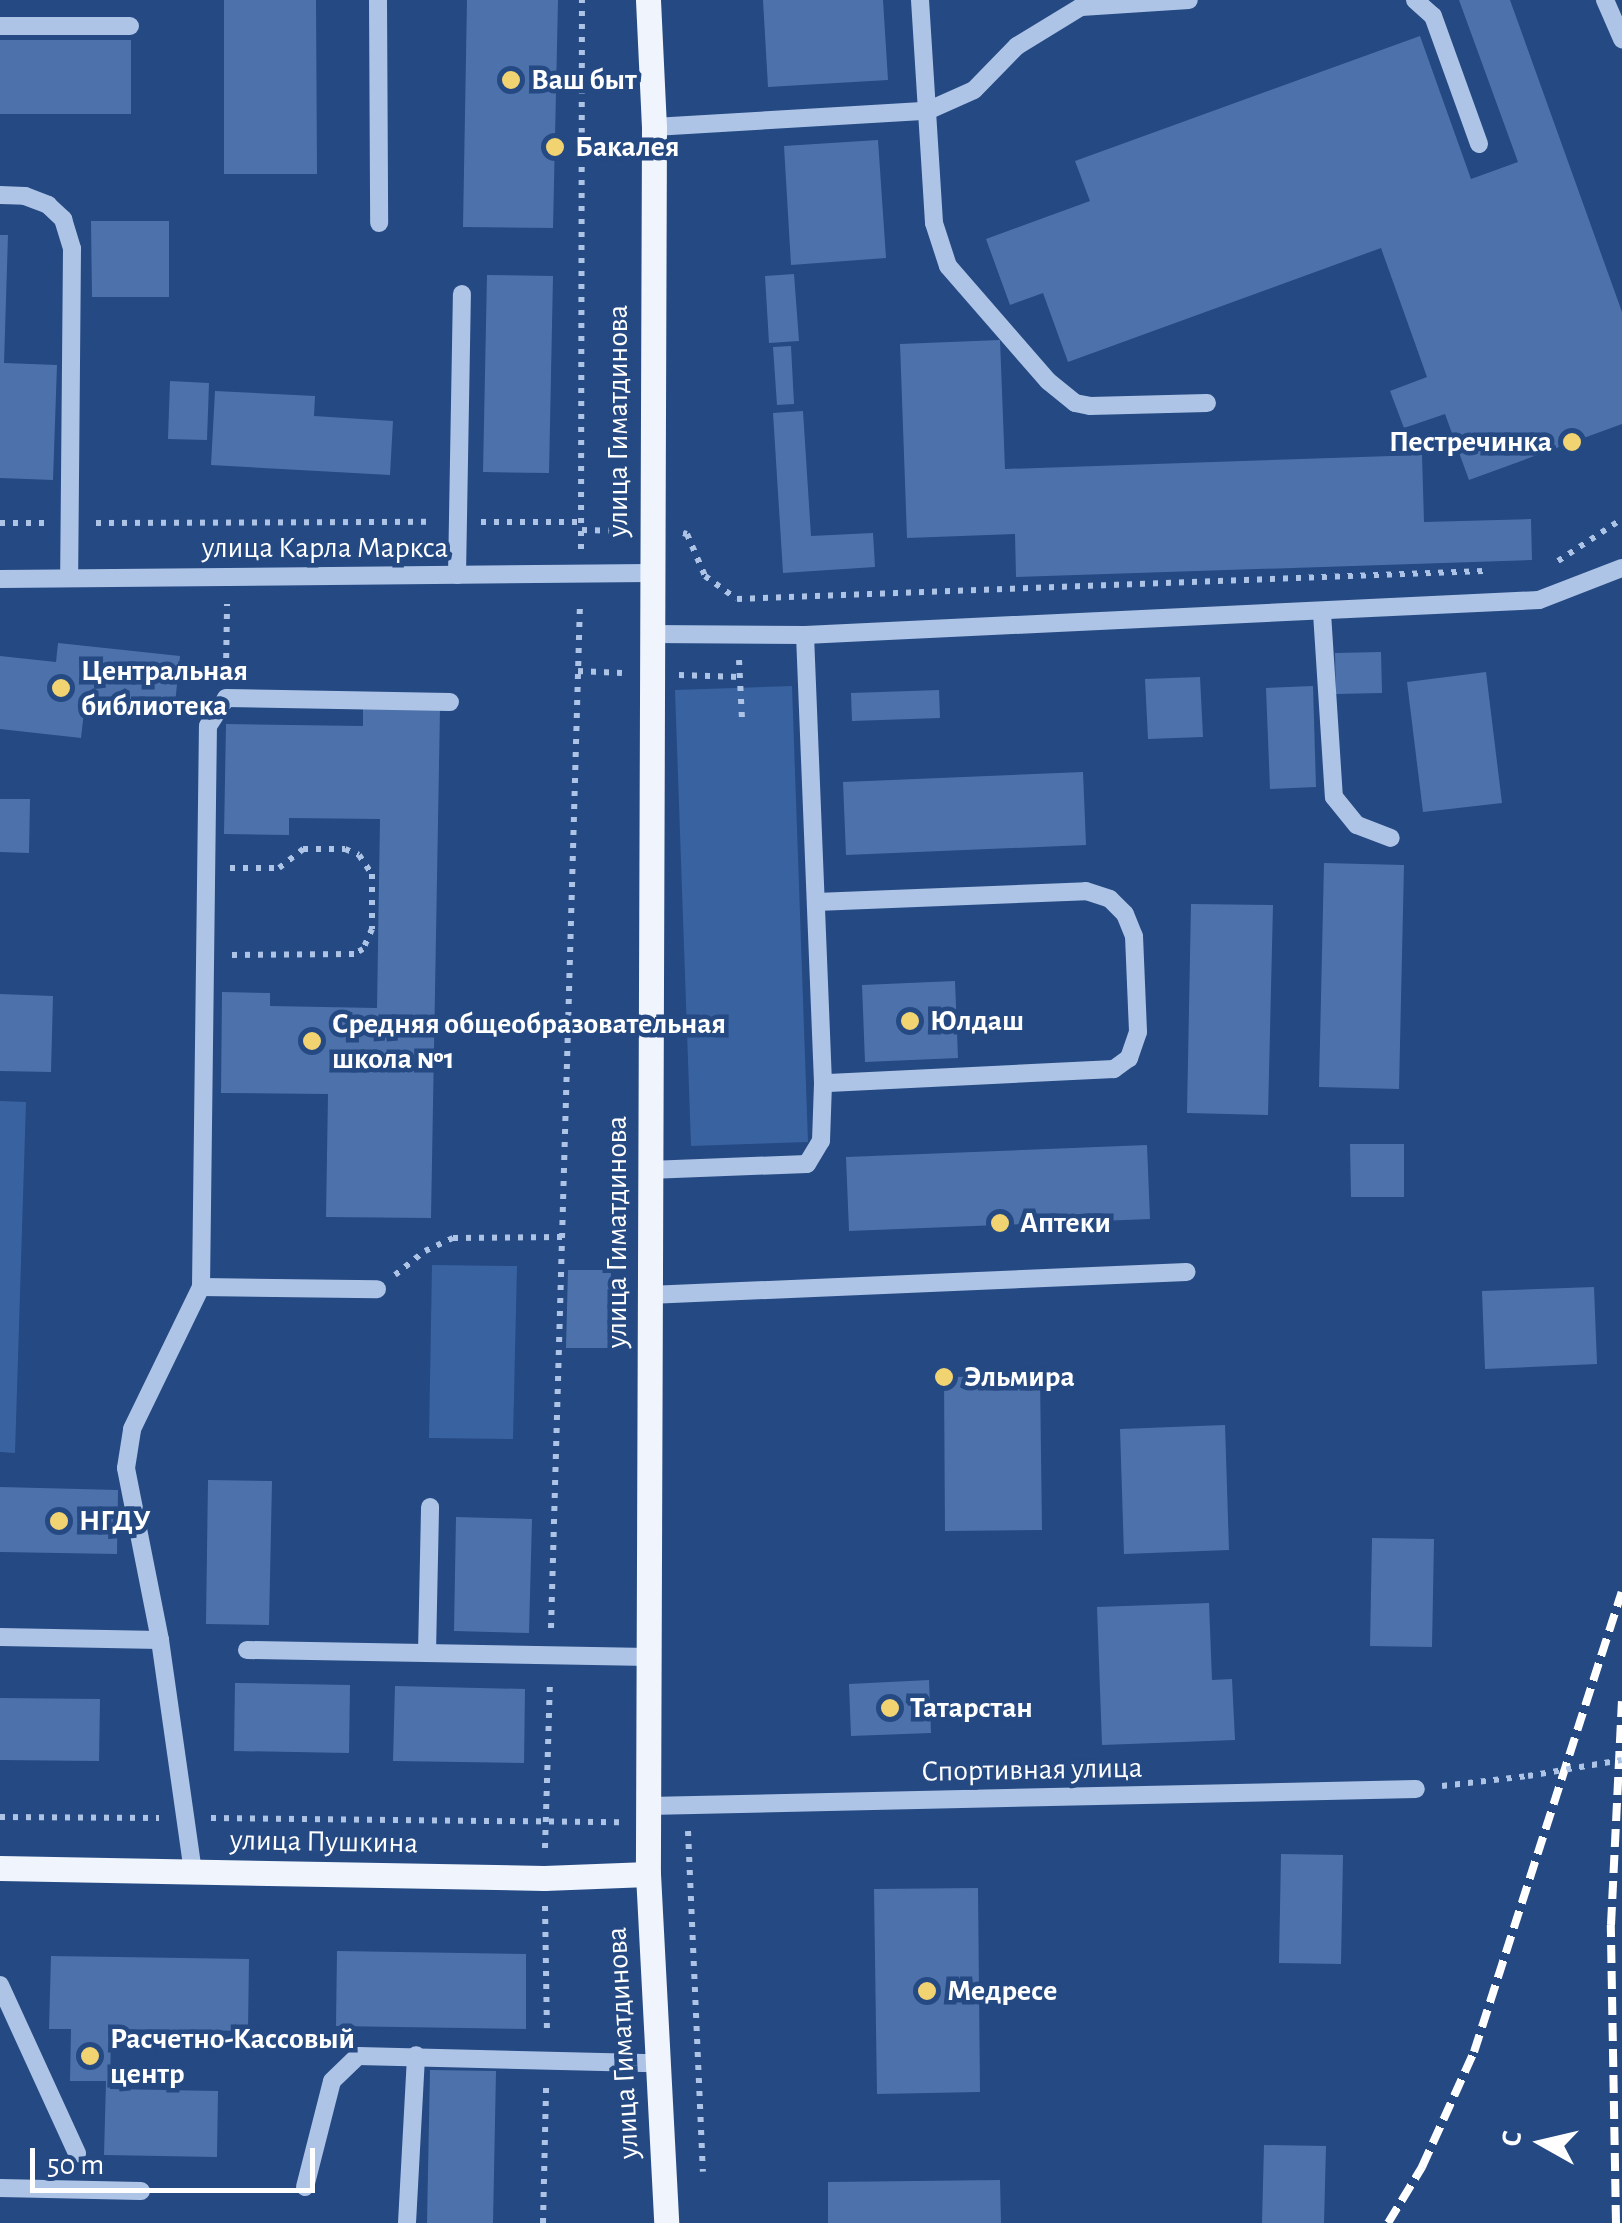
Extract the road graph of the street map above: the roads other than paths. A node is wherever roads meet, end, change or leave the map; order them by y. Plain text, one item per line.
1 (378, 0) edge
2 (648, 0) edge
3 (920, 0) edge
4 (1189, 0) edge
5 (1415, 0) edge
6 (1605, 0) edge
7 (0, 26) edge
8 (130, 26) dead end
9 (1622, 39) edge
10 (927, 111) junction
11 (654, 127) junction
12 (1480, 144) dead end
13 (0, 196) edge
14 (379, 223) dead end
15 (462, 294) dead end
16 (1208, 403) dead end
17 (1622, 568) edge
18 (650, 573) junction
19 (457, 575) junction
20 (69, 578) junction
21 (0, 579) edge
22 (1322, 614) junction
23 (651, 634) junction
24 (805, 635) junction
25 (450, 702) dead end
26 (1392, 838) dead end
27 (816, 902) junction
28 (823, 1083) junction
29 (649, 1170) junction
30 (1187, 1272) dead end
31 (201, 1287) junction
32 (378, 1288) road end
33 (649, 1295) junction
34 (430, 1507) dead end
35 (0, 1637) edge
36 (160, 1640) junction
37 (247, 1650) dead end
38 (427, 1653) junction
39 (649, 1656) junction
40 (1416, 1788) road end
41 (648, 1806) junction
42 (0, 1868) edge
43 (193, 1872) junction
44 (648, 1874) junction
45 (0, 1985) edge
46 (416, 2054) junction
47 (654, 2063) junction
48 (76, 2153) dead end
49 (0, 2188) edge
50 (305, 2188) dead end
51 (142, 2190) dead end
52 (407, 2223) edge
53 (666, 2223) edge

1 - 14 street
2 - 11 main road, улица Гиматдинова
3 - 10 street
4 - 10 street
5 - 12 street
6 - 9 street
7 - 8 street
10 - 11 street
10 - 16 street
11 - 18 main road, улица Гиматдинова
13 - 20 street
15 - 19 street
17 - 22 street
18 - 19 street, улица Карла Маркса
18 - 23 main road, улица Гиматдинова
19 - 20 street, улица Карла Маркса
20 - 21 street, улица Карла Маркса
22 - 24 street
22 - 26 street
23 - 24 street
23 - 29 main road, улица Гиматдинова
24 - 27 street
25 - 31 street
27 - 28 street
27 - 28 street
28 - 29 street
29 - 33 main road, улица Гиматдинова
30 - 33 street
31 - 32 street
31 - 36 street
33 - 39 main road, улица Гиматдинова
34 - 38 street
35 - 36 street
36 - 43 street
37 - 38 street
38 - 39 street
39 - 41 main road, улица Гиматдинова
40 - 41 street, Спортивная улица
41 - 44 main road, улица Гиматдинова
42 - 43 main road, улица Пушкина
43 - 44 main road, улица Пушкина
44 - 47 main road, улица Гиматдинова
45 - 48 street
46 - 47 street
46 - 50 street
46 - 52 street
47 - 53 main road, улица Гиматдинова
49 - 51 street

